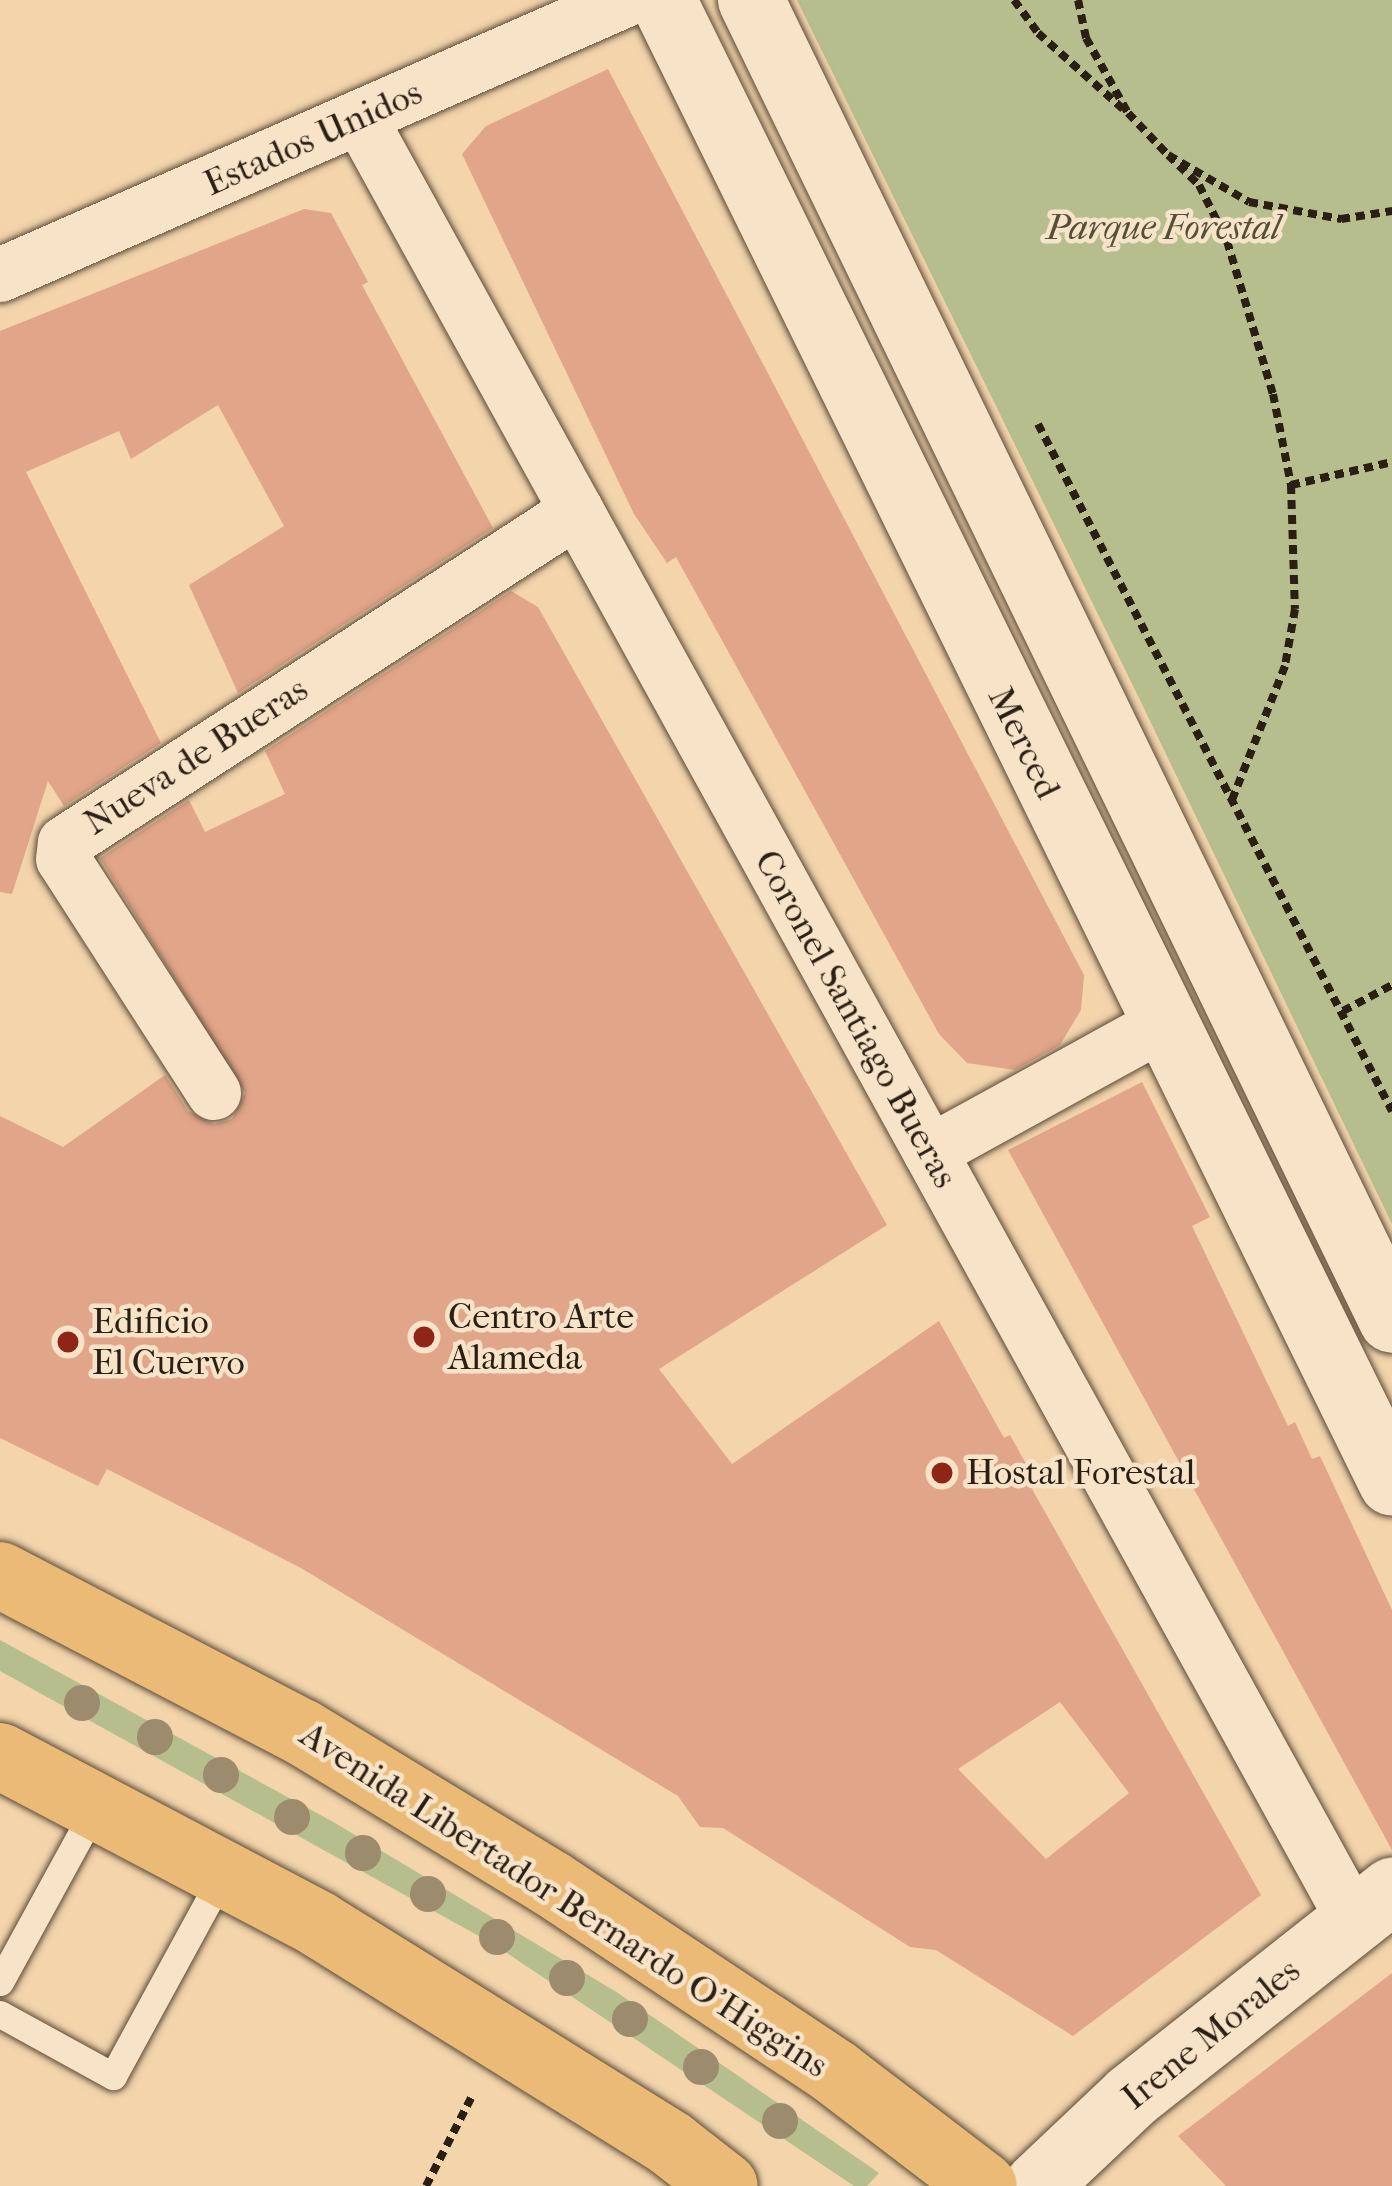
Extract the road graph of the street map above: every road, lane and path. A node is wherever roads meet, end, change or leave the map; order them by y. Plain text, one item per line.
1 (626, 0) edge
2 (663, 0) edge
3 (752, 0) edge
4 (1014, 0) edge
5 (1078, 0) edge
6 (1128, 113) junction
7 (360, 118) junction
8 (1168, 155) junction
9 (1392, 211) edge
10 (0, 274) edge
11 (1031, 410) dead end
12 (1392, 462) edge
13 (1291, 485) junction
14 (577, 512) junction
15 (1230, 806) junction
16 (1392, 986) edge
17 (1343, 1011) junction
18 (1161, 1025) junction
19 (214, 1093) dead end
20 (1392, 1111) edge
21 (930, 1152) junction
22 (1392, 1320) edge
23 (1392, 1483) edge
24 (0, 1574) edge
25 (0, 1756) edge
26 (97, 1805) junction
27 (224, 1871) junction
28 (1373, 1905) edge
29 (0, 1982) edge
30 (0, 2014) edge
31 (502, 2038) junction
32 (426, 2186) edge
33 (725, 2186) edge
34 (983, 2186) edge
35 (1037, 2186) edge

1 - 7 street, Estados Unidos
2 - 18 main road, Merced
3 - 22 main road
4 - 6 path
5 - 6 path
6 - 8 path
7 - 10 street, Estados Unidos
7 - 14 street, Coronel Santiago Bueras
8 - 9 path
8 - 13 path
11 - 15 path
12 - 13 path
13 - 15 path
14 - 19 street, Nueva de Bueras
14 - 21 street, Coronel Santiago Bueras
15 - 17 path
16 - 17 path
17 - 20 path
18 - 21 street
18 - 23 main road, Merced
21 - 28 street, Coronel Santiago Bueras
24 - 34 main road, Avenida Libertador Bernardo O'Higgins
25 - 26 main road
26 - 27 main road
26 - 29 lane
27 - 30 lane
27 - 31 main road
28 - 35 main road, Irene Morales
31 - 32 path
31 - 33 main road

